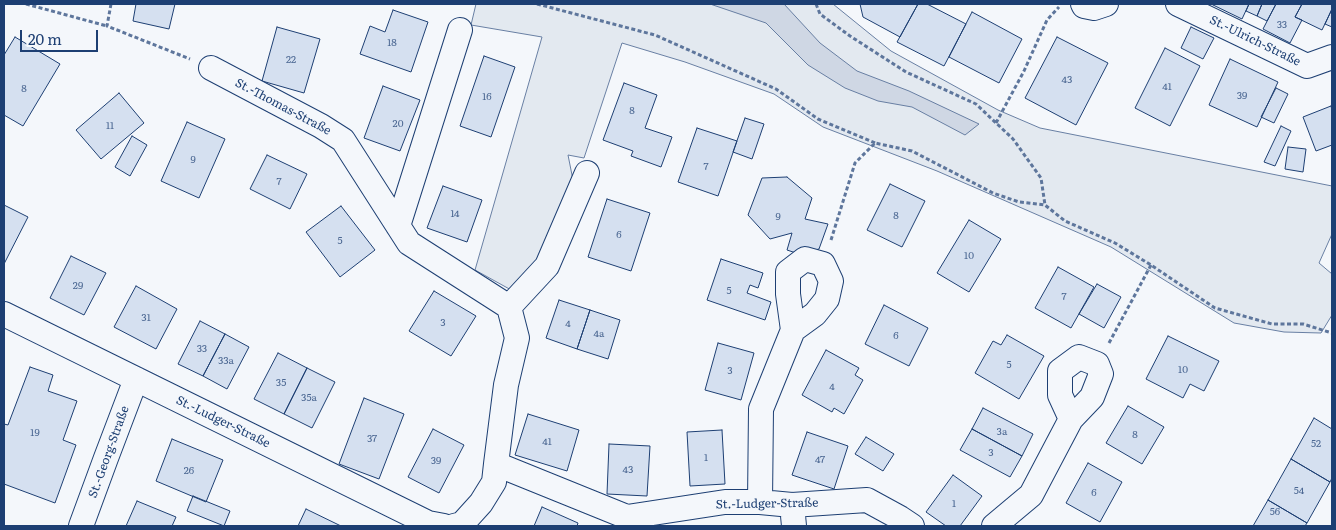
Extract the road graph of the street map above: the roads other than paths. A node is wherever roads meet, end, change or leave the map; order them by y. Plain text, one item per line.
1 (1083, 4) edge
2 (1106, 4) edge
3 (1178, 4) edge
4 (460, 30) dead end
5 (1332, 57) edge
6 (212, 68) road end
7 (587, 174) dead end
8 (398, 226) junction
9 (509, 307) junction
10 (4, 314) edge
11 (793, 330) junction
12 (136, 379) junction
13 (1070, 420) junction
14 (496, 464) junction
15 (760, 502) junction
16 (793, 516) edge
17 (82, 526) edge
18 (455, 526) edge
19 (912, 526) edge
20 (994, 526) edge

1 - 2 street
3 - 5 street, St.-Ulrich-Straße
4 - 8 street
6 - 8 street, St.-Thomas-Straße
7 - 9 street
8 - 9 street, St.-Thomas-Straße
9 - 14 street
10 - 12 street, St.-Ludger-Straße
11 - 11 street
11 - 15 street
12 - 17 street, St.-Georg-Straße
12 - 18 street, St.-Ludger-Straße
13 - 13 street
13 - 20 street
14 - 15 street, St.-Ludger-Straße
14 - 18 street, St.-Ludger-Straße
15 - 16 street, St.-Ludger-Straße
16 - 19 street, St.-Ludger-Straße

